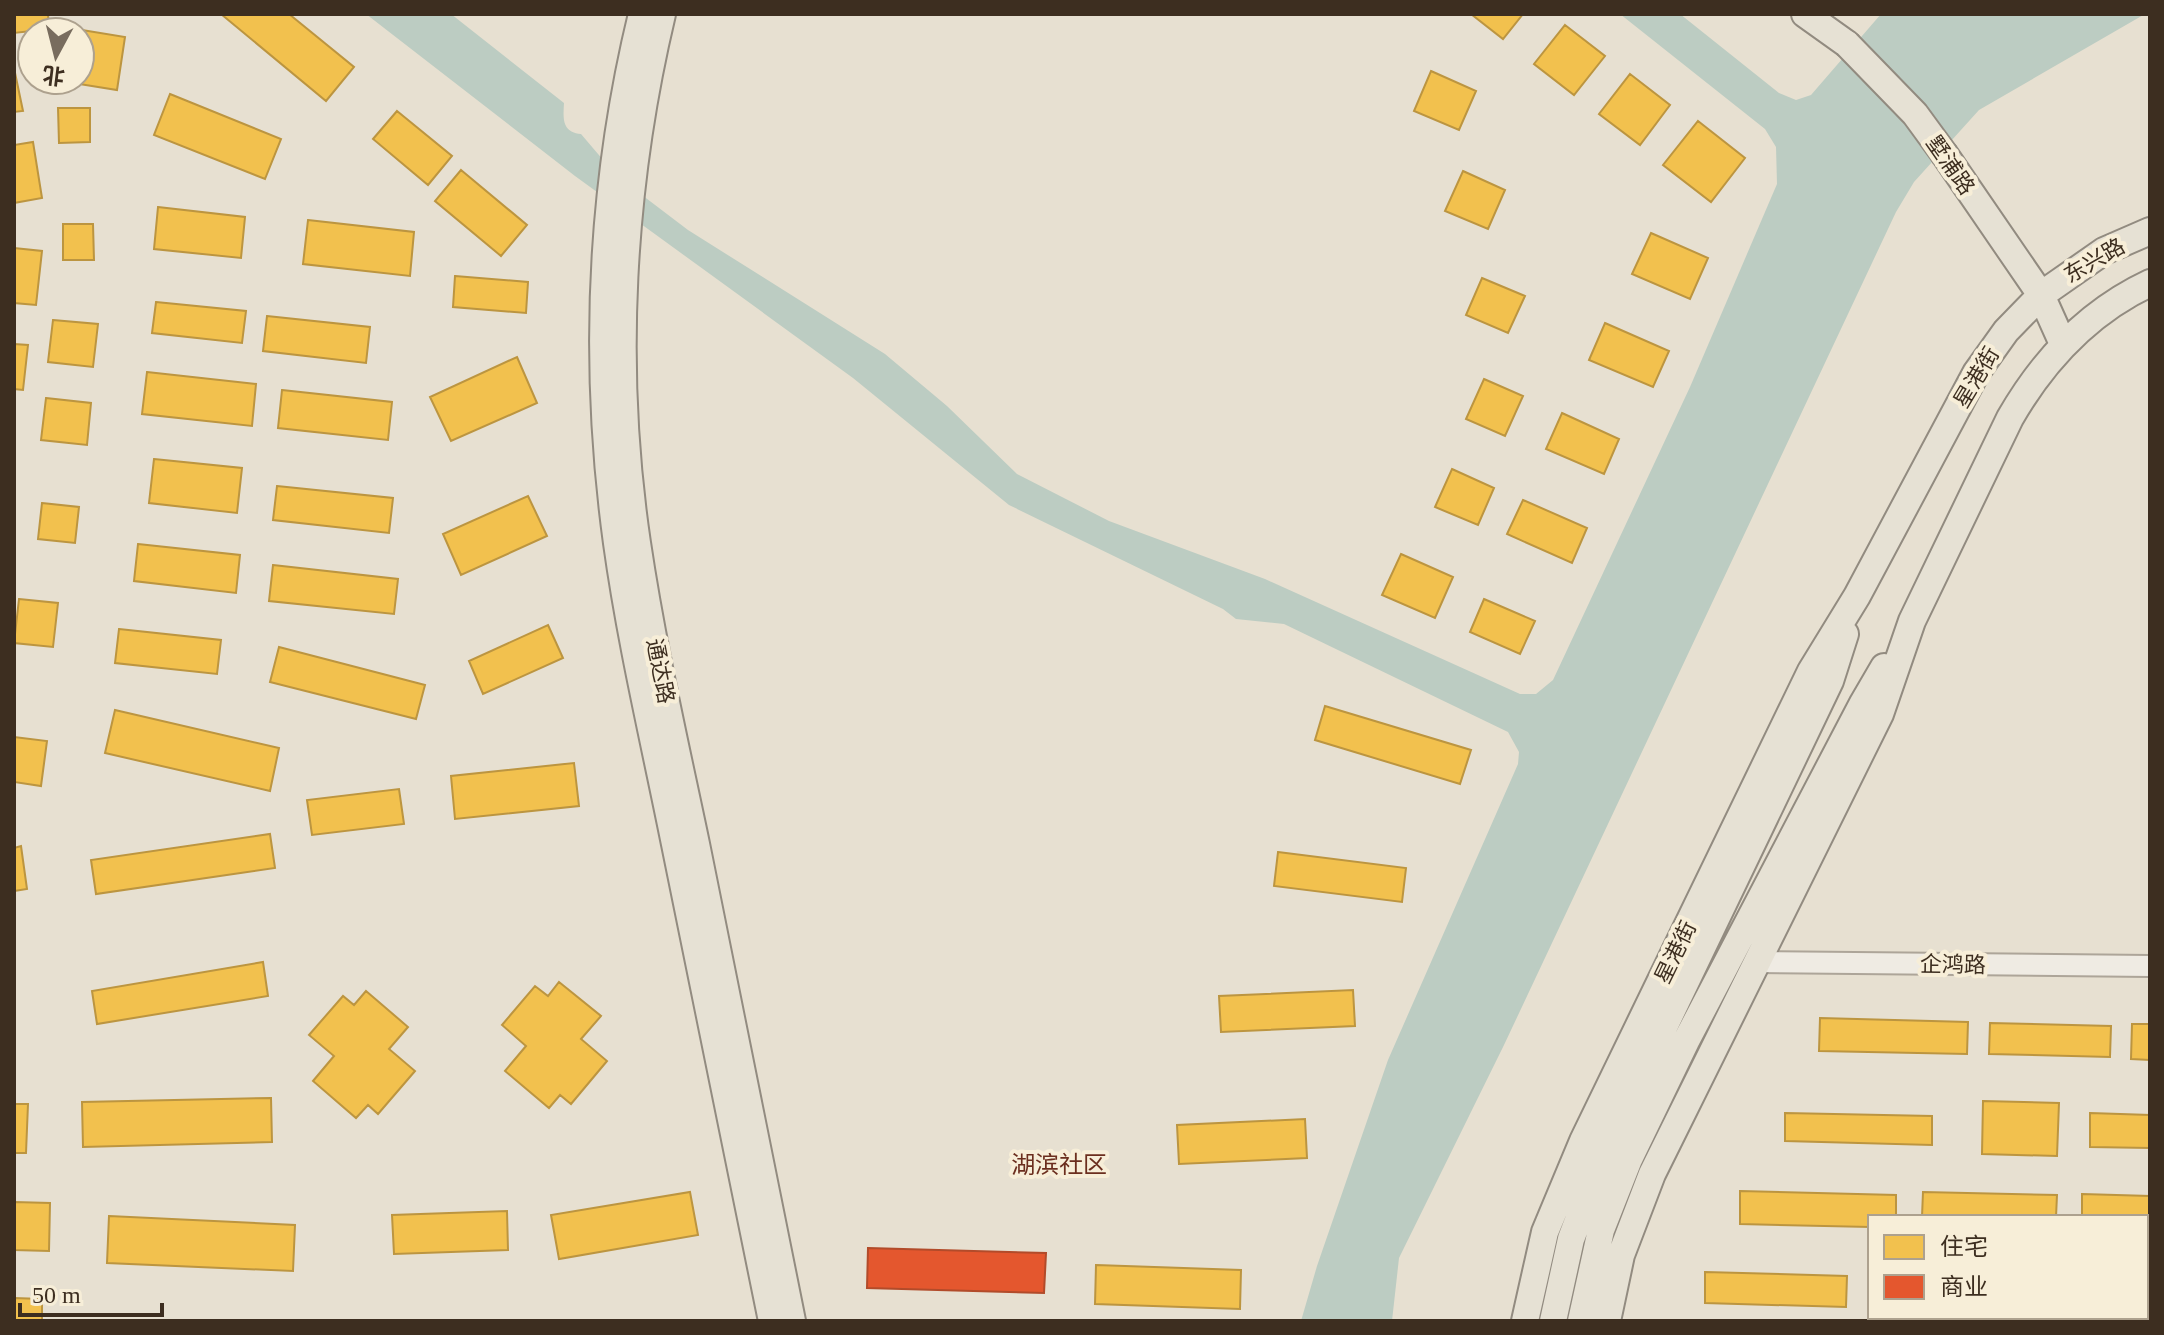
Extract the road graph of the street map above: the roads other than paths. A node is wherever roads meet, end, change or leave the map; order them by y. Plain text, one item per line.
1 (642, 14) edge
2 (662, 14) edge
3 (1805, 14) edge
4 (623, 176) junction
5 (618, 214) junction
6 (2150, 231) edge
7 (2150, 283) edge
8 (2041, 295) junction
9 (2063, 344) junction
10 (1857, 596) junction
11 (1912, 621) junction
12 (1756, 962) junction
13 (2150, 966) edge
14 (772, 1321) edge
15 (792, 1321) edge
16 (1525, 1321) edge
17 (1553, 1321) edge
18 (1581, 1321) edge
19 (1607, 1321) edge

1 - 4 main road, 通达路
2 - 4 main road, 通达路
3 - 8 main road, 墅浦路, bridge
4 - 5 main road, 通达路
5 - 14 main road, 通达路
5 - 15 main road, 通达路
6 - 8 main road, 东兴路
7 - 9 main road
8 - 9 main road, 墅浦路
8 - 10 main road, 星港街
9 - 11 main road
10 - 16 main road, 星港街
10 - 17 main road, 星港街
11 - 12 main road
11 - 18 main road
12 - 13 street, 企鸿路
12 - 19 main road

